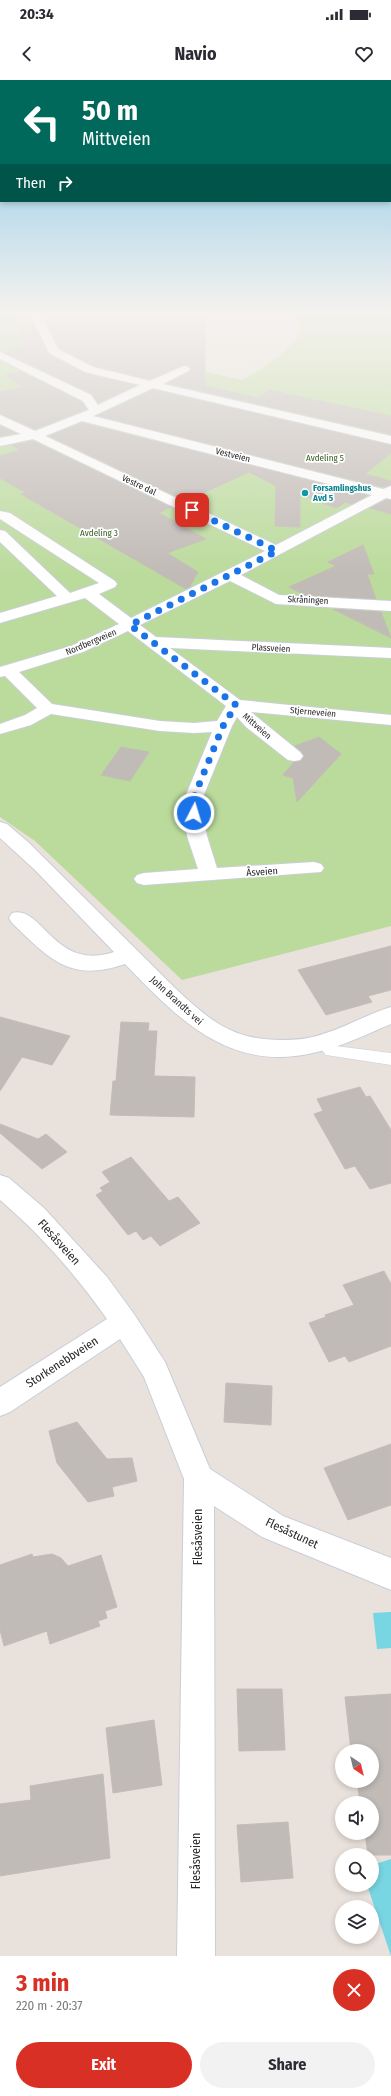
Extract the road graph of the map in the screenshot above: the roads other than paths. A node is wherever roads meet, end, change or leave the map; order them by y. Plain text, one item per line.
1 (89, 401) edge
2 (118, 401) edge
3 (223, 401) edge
4 (96, 411) junction
5 (82, 417) junction
6 (0, 419) edge
7 (35, 436) junction
8 (391, 440) edge
9 (0, 442) edge
10 (389, 493) edge
11 (0, 515) edge
12 (0, 534) edge
13 (277, 551) junction
14 (230, 576) junction
15 (88, 593) junction
16 (67, 598) junction
17 (391, 606) edge
18 (0, 618) edge
19 (130, 625) junction
20 (151, 642) junction
21 (391, 653) edge
22 (4, 671) edge
23 (236, 705) junction
24 (47, 708) junction
25 (391, 720) edge
26 (223, 726) junction
27 (0, 729) edge
28 (294, 756) dead end
29 (0, 828) edge
30 (314, 868) dead end
31 (210, 875) junction
32 (144, 879) dead end
33 (19, 918) dead end
34 (128, 955) junction
35 (391, 1015) edge
36 (324, 1043) junction
37 (391, 1059) edge
38 (0, 1185) edge
39 (124, 1322) junction
40 (0, 1403) edge
41 (199, 1479) junction
42 (391, 1574) edge
43 (196, 1956) edge

1 - 4 street
2 - 4 street
3 - 8 street
4 - 5 street
5 - 7 street
5 - 10 street, Vestveien
6 - 7 street, Vestre dal
7 - 9 street
7 - 13 street, Vestre dal
10 - 13 street, Nordbergveien
11 - 15 street
12 - 16 street
13 - 14 street, Nordbergveien
14 - 17 street, Skråningen
14 - 19 street, Nordbergveien
15 - 16 street
15 - 19 street, Mittveien
16 - 18 street
19 - 20 street, Mittveien
19 - 22 street, Nordbergveien
20 - 21 street, Plassveien
20 - 23 street, Mittveien
22 - 24 street
23 - 25 street, Stjerneveien
23 - 26 street
23 - 28 street, Mittveien
24 - 26 street
24 - 27 street
26 - 31 street
29 - 34 street, John Brandts vei
30 - 31 street, Åsveien
31 - 32 street, Åsveien
33 - 34 street
34 - 36 street, John Brandts vei
35 - 36 street, John Brandts vei
36 - 37 lane
38 - 39 street, Flesåsveien
39 - 40 street, Storkenebbveien
39 - 41 street, Flesåsveien
41 - 42 street, Flesåstunet
41 - 43 street, Flesåsveien

